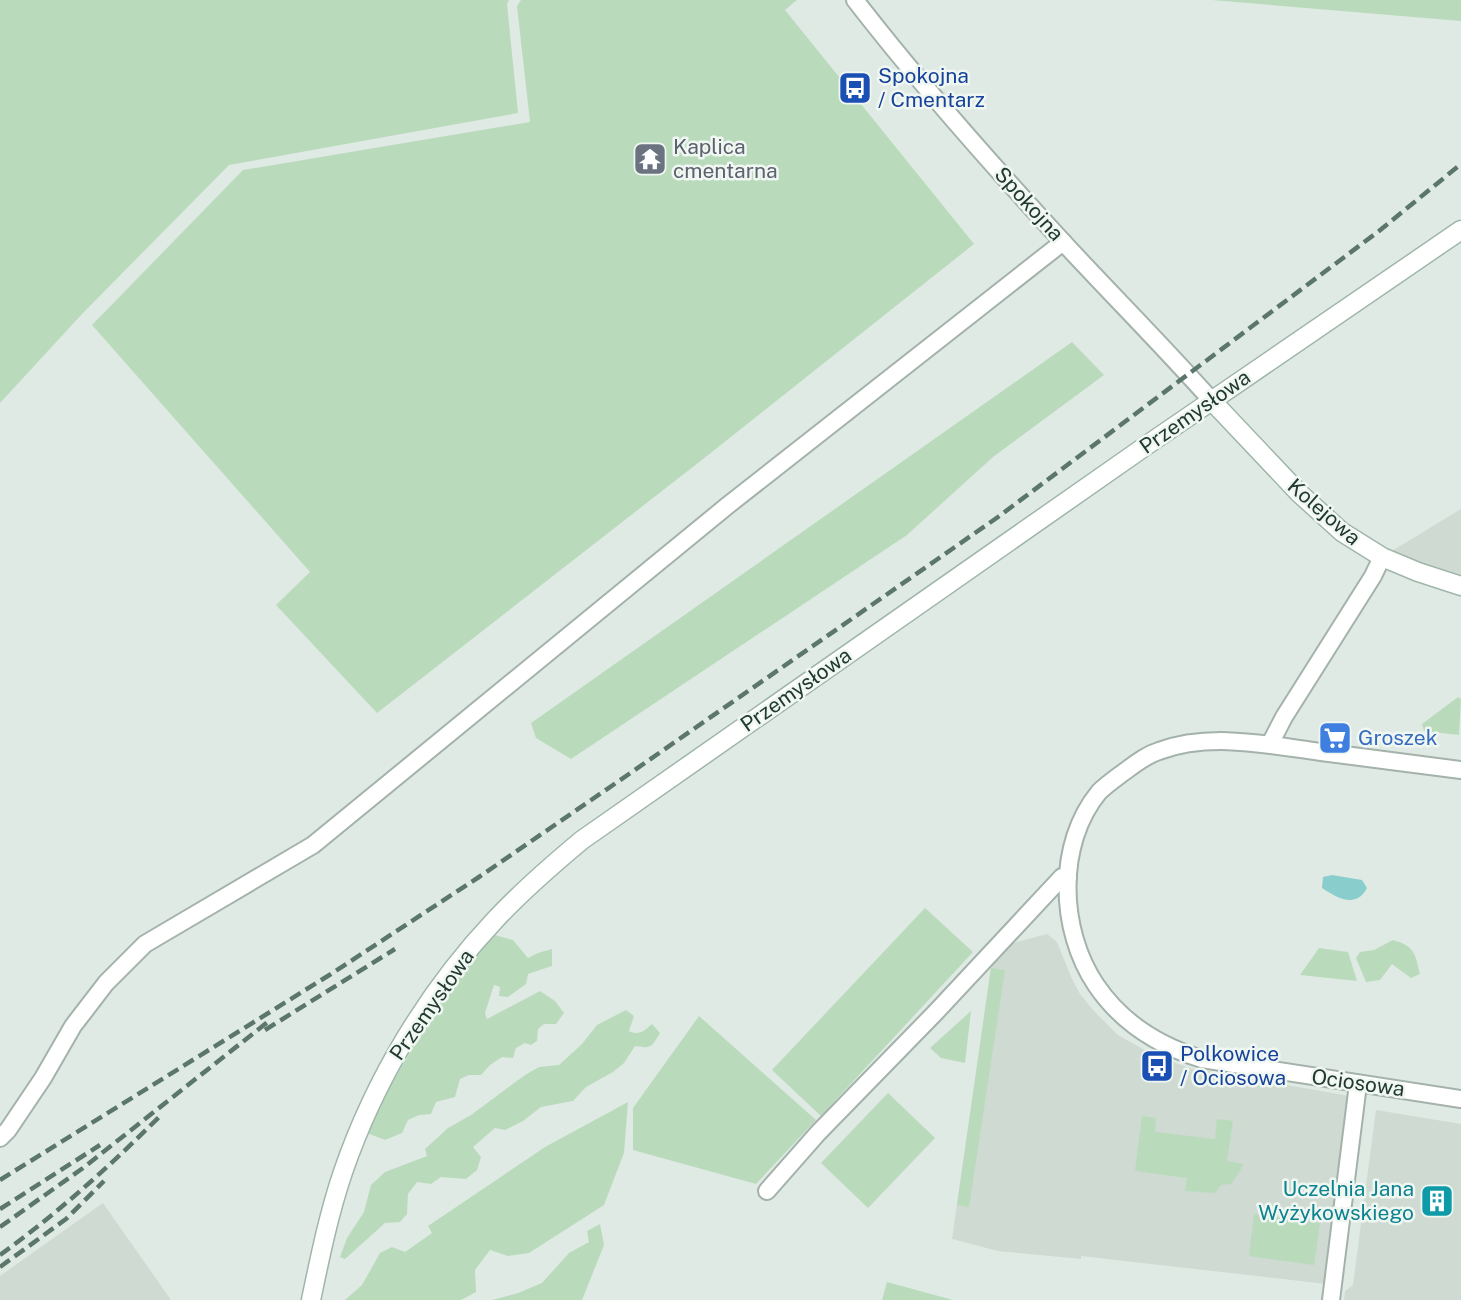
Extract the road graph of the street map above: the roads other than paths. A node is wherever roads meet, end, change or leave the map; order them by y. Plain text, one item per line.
1 (855, 0) edge
2 (1461, 230) edge
3 (1062, 242) junction
4 (1212, 401) junction
5 (1382, 557) junction
6 (1461, 586) edge
7 (1270, 744) junction
8 (1461, 770) edge
9 (1068, 877) junction
10 (1358, 1084) junction
11 (1461, 1099) edge
12 (0, 1138) edge
13 (767, 1191) dead end
14 (312, 1300) edge
15 (1331, 1300) edge

1 - 3 street, Spokojna
2 - 4 street, Przemysłowa
3 - 4 street, Spokojna
3 - 12 street
4 - 5 street, Kolejowa
4 - 14 street, Przemysłowa
5 - 6 street, Kolejowa
5 - 7 street
7 - 8 street, Ociosowa
7 - 9 street, Ociosowa
9 - 10 street, Ociosowa
9 - 13 street
10 - 11 street, Ociosowa
10 - 15 street

